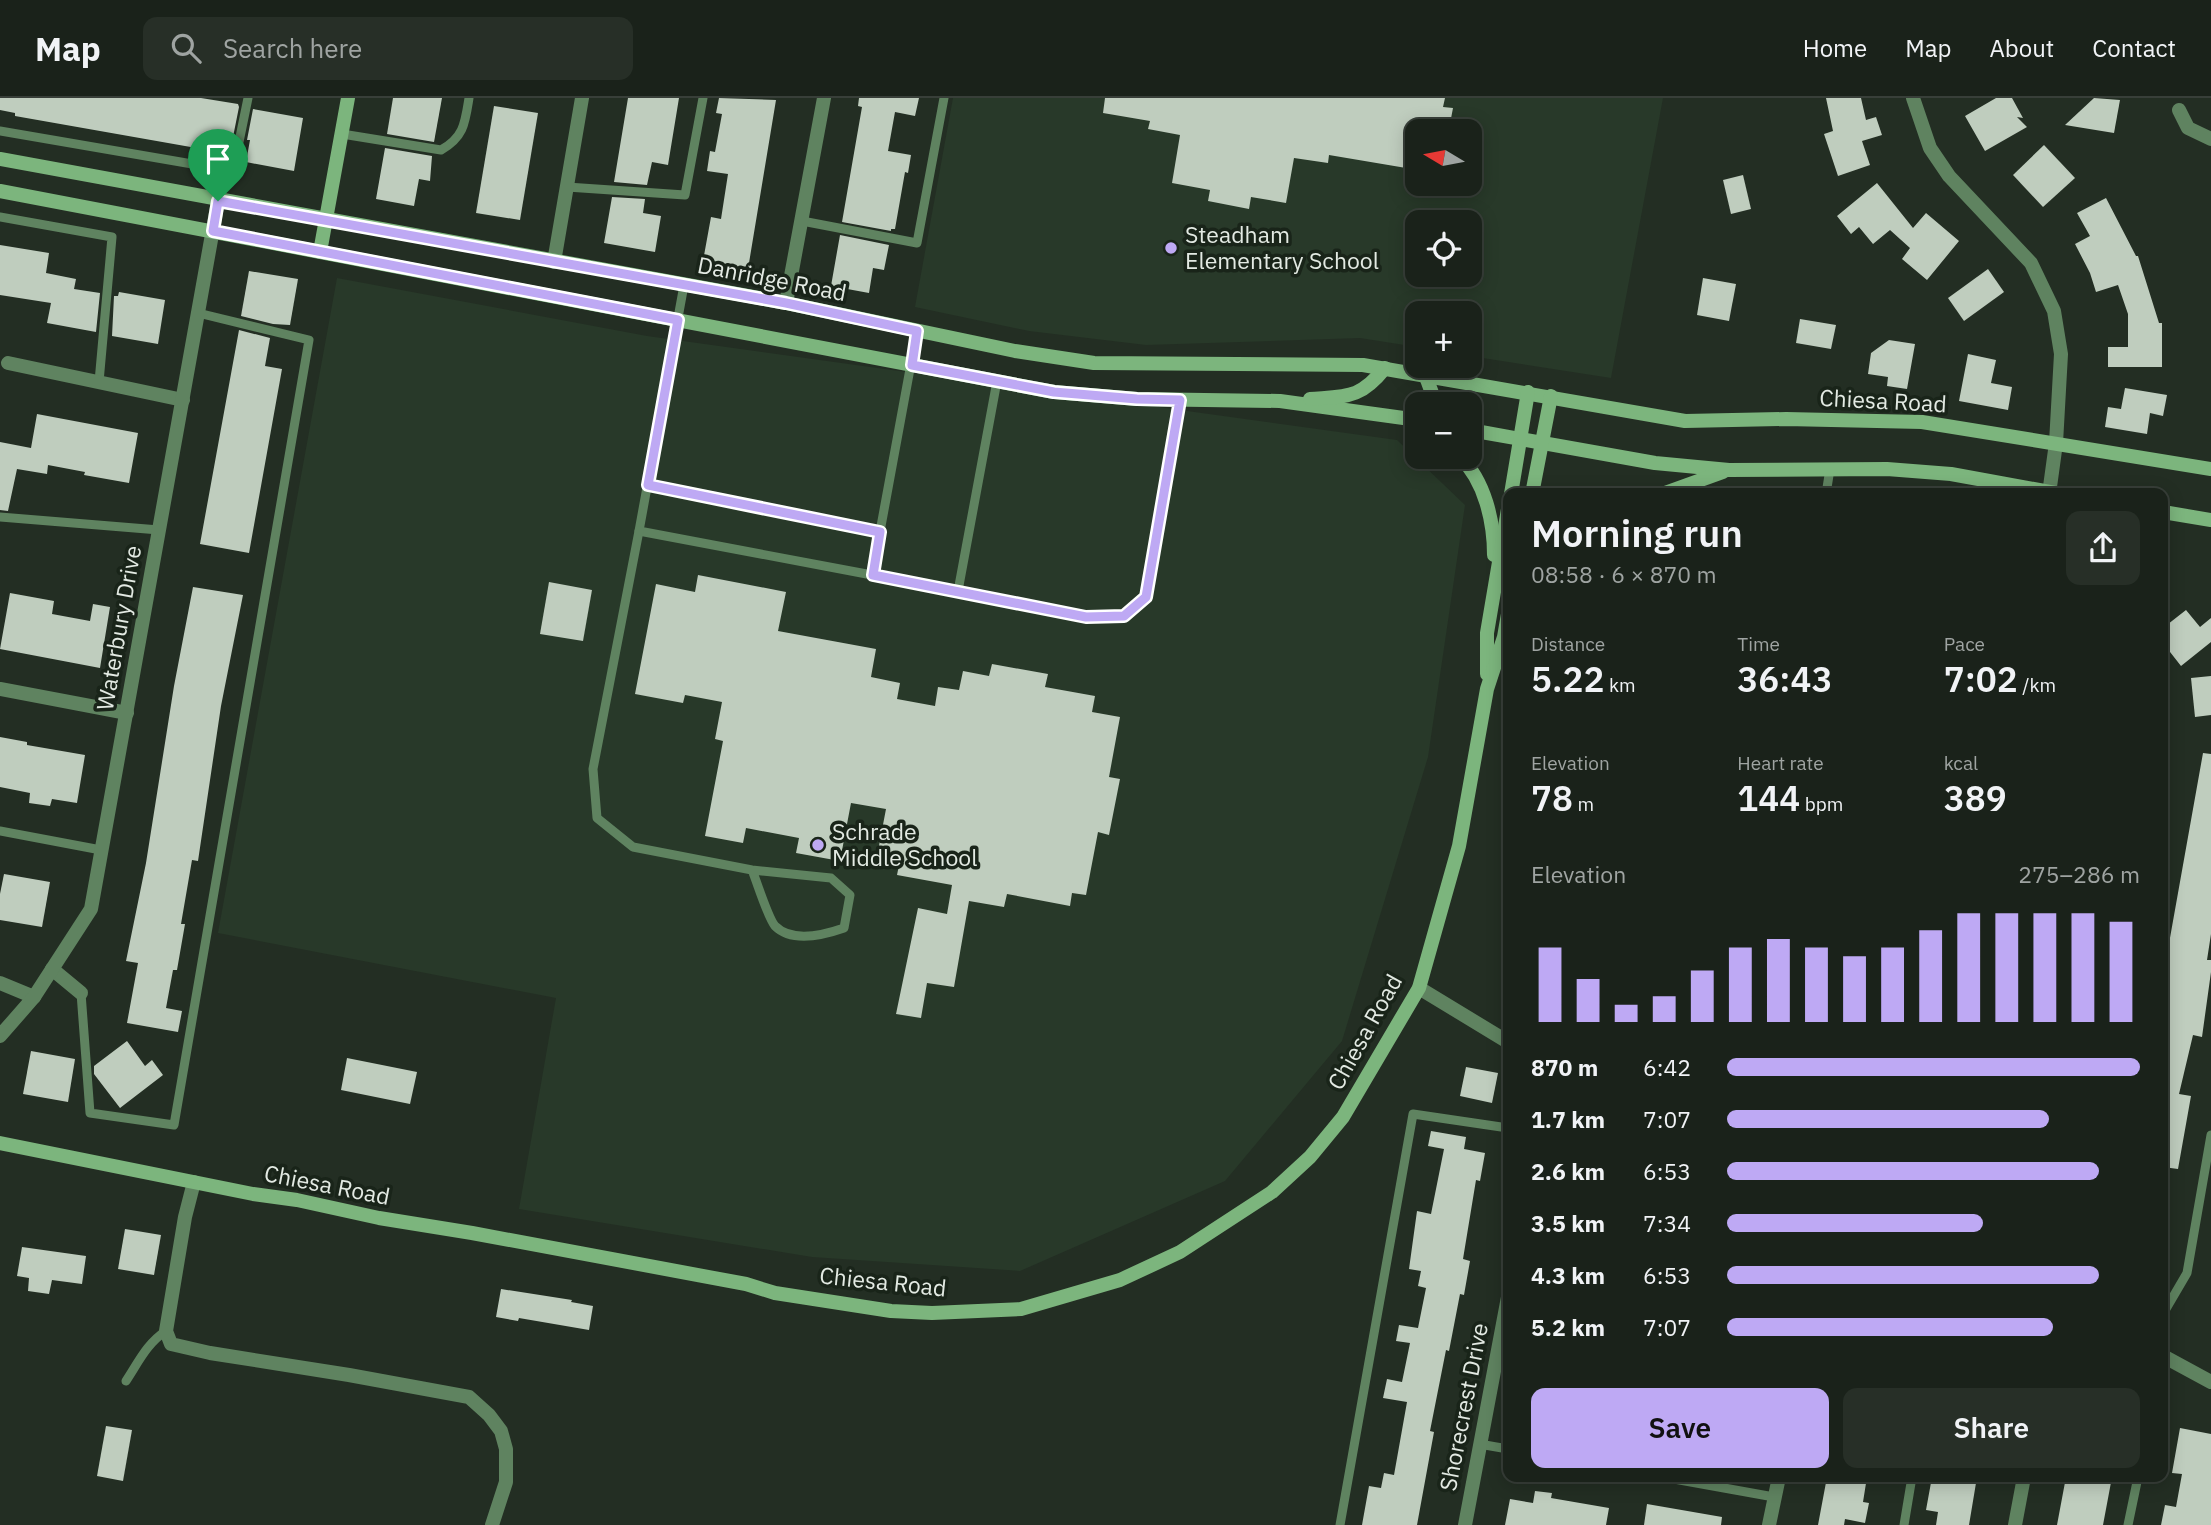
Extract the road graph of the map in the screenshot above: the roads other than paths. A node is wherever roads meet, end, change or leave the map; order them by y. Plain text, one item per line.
1 (248, 98) edge
2 (348, 98) edge
3 (469, 98) edge
4 (582, 98) edge
5 (702, 98) edge
6 (824, 98) edge
7 (944, 98) edge
8 (1913, 98) edge
9 (2179, 110) dead end
10 (0, 131) edge
11 (342, 134) junction
12 (2211, 139) edge
13 (0, 159) edge
14 (566, 187) junction
15 (0, 191) edge
16 (218, 201) junction
17 (0, 217) edge
18 (326, 220) junction
19 (802, 221) junction
20 (213, 231) junction
21 (320, 252) junction
22 (554, 262) junction
23 (684, 285) junction
24 (786, 303) junction
25 (198, 313) junction
26 (678, 320) junction
27 (917, 331) junction
28 (8, 363) dead end
29 (912, 365) junction
30 (1385, 368) junction
31 (1405, 371) edge
32 (1448, 378) edge
33 (997, 381) junction
34 (99, 382) junction
35 (1540, 394) junction
36 (183, 400) junction
37 (1180, 400) junction
38 (1280, 401) junction
39 (1405, 420) edge
40 (1482, 432) edge
41 (1521, 438) junction
42 (1542, 442) junction
43 (2056, 443) junction
44 (1470, 469) edge
45 (1830, 469) junction
46 (2211, 469) edge
47 (1729, 470) junction
48 (648, 485) junction
49 (1512, 488) edge
50 (1533, 488) edge
51 (1678, 488) edge
52 (1827, 488) edge
53 (2026, 488) edge
54 (2053, 488) edge
55 (2168, 513) edge
56 (0, 517) edge
57 (2211, 520) edge
58 (159, 530) junction
59 (639, 531) junction
60 (880, 532) junction
61 (1503, 540) edge
62 (873, 575) junction
63 (958, 592) junction
64 (1494, 596) junction
65 (1503, 644) edge
66 (0, 689) edge
67 (1487, 689) junction
68 (127, 713) junction
69 (0, 831) edge
70 (102, 850) junction
71 (752, 870) junction
72 (52, 969) junction
73 (0, 983) edge
74 (1419, 988) junction
75 (81, 993) joint
76 (34, 997) junction
77 (0, 1036) edge
78 (1503, 1039) edge
79 (1503, 1127) edge
80 (2211, 1135) edge
81 (0, 1143) edge
82 (194, 1182) junction
83 (2168, 1305) edge
84 (166, 1331) junction
85 (1503, 1339) edge
86 (2168, 1359) edge
87 (126, 1381) dead end
88 (2211, 1382) edge
89 (1479, 1444) junction
90 (1503, 1448) edge
91 (1691, 1482) edge
92 (1778, 1482) edge
93 (1911, 1482) edge
94 (2023, 1482) edge
95 (2137, 1482) edge
96 (1774, 1497) junction
97 (492, 1525) edge
98 (1340, 1525) edge
99 (1465, 1525) edge
100 (1769, 1525) edge
101 (1904, 1525) edge
102 (2015, 1525) edge
103 (2128, 1525) edge

1 - 10 lane
2 - 11 main road
3 - 11 lane
4 - 14 street
5 - 14 lane
6 - 19 street
7 - 19 lane
8 - 43 street
9 - 12 street
11 - 18 main road
13 - 16 main road, Danridge Road
14 - 22 street
15 - 20 main road
16 - 18 main road, Danridge Road
16 - 20 street, Waterbury Drive
17 - 34 lane
18 - 21 main road
18 - 22 main road, Danridge Road
19 - 24 street
20 - 21 main road
20 - 25 street, Waterbury Drive
21 - 26 main road
22 - 23 main road, Danridge Road
23 - 24 main road, Danridge Road
23 - 26 lane
24 - 27 main road, Danridge Road
25 - 36 street, Waterbury Drive
25 - 75 lane
26 - 29 main road
26 - 48 lane
27 - 29 lane
27 - 30 main road, Danridge Road
28 - 34 street
29 - 33 main road
29 - 60 lane
30 - 31 main road, Danridge Road
30 - 38 main road
32 - 35 main road, Danridge Road
33 - 37 main road
33 - 63 lane
34 - 36 street
35 - 41 main road
35 - 42 main road
35 - 43 main road, Chiesa Road
36 - 58 street, Waterbury Drive
37 - 38 main road
37 - 63 lane
38 - 39 main road
40 - 41 main road
41 - 42 main road
41 - 49 main road
42 - 47 main road
42 - 50 main road
43 - 46 main road, Chiesa Road
43 - 54 street
44 - 64 main road
45 - 47 main road
45 - 52 lane
45 - 53 main road
47 - 51 main road
48 - 59 lane
48 - 60 lane
55 - 57 main road
56 - 58 lane
58 - 68 street, Waterbury Drive
59 - 62 lane
59 - 71 lane
60 - 62 lane
61 - 64 main road, Chiesa Road
62 - 63 lane
64 - 67 main road, Chiesa Road
65 - 67 main road, Chiesa Road
66 - 68 street
67 - 74 main road, Chiesa Road
68 - 70 street, Waterbury Drive
69 - 70 lane
70 - 72 street, Waterbury Drive
71 - 71 lane
72 - 75 street
72 - 76 street, Waterbury Drive
73 - 76 street
74 - 78 street
74 - 82 main road, Chiesa Road
76 - 77 street, Waterbury Drive
79 - 98 lane
80 - 83 lane
81 - 82 main road, Chiesa Road
82 - 84 street
84 - 87 lane
84 - 97 street
85 - 89 street, Shorecrest Drive
86 - 88 street
89 - 90 lane
89 - 99 street, Shorecrest Drive
91 - 96 lane
92 - 96 street
93 - 101 lane
94 - 102 street
95 - 103 lane
96 - 100 street

